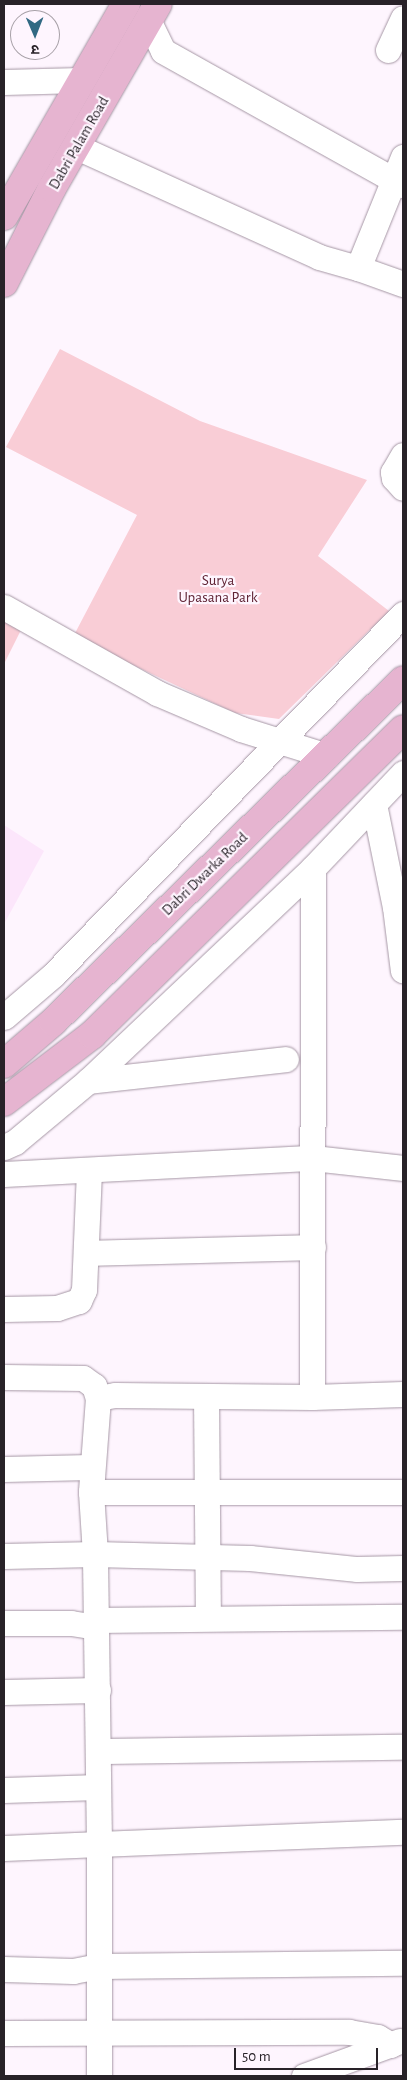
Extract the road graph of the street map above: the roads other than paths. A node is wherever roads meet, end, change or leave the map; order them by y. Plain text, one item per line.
1 (126, 4) edge
2 (153, 13) edge
3 (403, 18) edge
4 (388, 50) dead end
5 (81, 80) junction
6 (4, 82) edge
7 (77, 147) junction
8 (403, 157) edge
9 (395, 185) edge
10 (4, 216) edge
11 (358, 268) junction
12 (4, 283) edge
13 (403, 284) edge
14 (403, 455) edge
15 (403, 488) edge
16 (4, 607) edge
17 (403, 614) edge
18 (403, 681) edge
19 (400, 737) edge
20 (280, 742) junction
21 (327, 756) junction
22 (403, 773) edge
23 (374, 804) junction
24 (313, 868) junction
25 (403, 971) edge
26 (4, 1017) edge
27 (286, 1059) dead end
28 (4, 1064) edge
29 (88, 1081) junction
30 (4, 1102) edge
31 (4, 1147) edge
32 (313, 1158) junction
33 (403, 1168) edge
34 (89, 1170) junction
35 (4, 1174) edge
36 (313, 1247) junction
37 (86, 1253) junction
38 (4, 1309) edge
39 (4, 1377) edge
40 (403, 1394) edge
41 (206, 1396) junction
42 (98, 1398) junction
43 (312, 1398) junction
44 (90, 1467) junction
45 (4, 1468) edge
46 (91, 1492) junction
47 (206, 1492) junction
48 (403, 1492) edge
49 (95, 1554) junction
50 (4, 1556) edge
51 (207, 1557) junction
52 (403, 1568) edge
53 (403, 1617) edge
54 (208, 1618) junction
55 (4, 1623) edge
56 (95, 1624) junction
57 (98, 1690) junction
58 (4, 1692) edge
59 (403, 1747) edge
60 (100, 1751) junction
61 (98, 1787) junction
62 (4, 1790) edge
63 (403, 1832) edge
64 (99, 1844) junction
65 (4, 1848) edge
66 (403, 1963) edge
67 (99, 1966) junction
68 (4, 1969) edge
69 (4, 2033) edge
70 (99, 2034) junction
71 (397, 2042) edge
72 (99, 2076) edge
73 (304, 2076) edge

1 - 5 main road, Dabri Palam Road
2 - 7 main road, Dabri Palam Road
2 - 9 street
3 - 4 street
5 - 6 street
5 - 10 main road, Dabri Palam Road
7 - 11 street
7 - 12 main road, Dabri Palam Road
8 - 9 street
9 - 11 street
11 - 13 street
14 - 15 street
16 - 20 street
17 - 20 street
18 - 21 main road, Dabri Dwarka Road
19 - 30 main road
20 - 21 street
20 - 26 street
21 - 28 main road, Dabri Dwarka Road
22 - 23 street
23 - 24 street
23 - 25 street
24 - 29 street
24 - 32 street
27 - 29 street
29 - 31 street
32 - 33 street
32 - 34 street
32 - 36 street
34 - 35 street
34 - 37 street
36 - 37 street
36 - 43 street
37 - 38 street
39 - 42 street
40 - 43 street
41 - 42 street
41 - 43 street
41 - 47 street
42 - 44 street
44 - 45 street
44 - 46 street
46 - 47 street
46 - 49 street
47 - 48 street
47 - 51 street
49 - 50 street
49 - 51 street
49 - 56 street
51 - 52 street
51 - 54 street
53 - 54 street
54 - 56 street
55 - 56 street
56 - 57 street
57 - 58 street
57 - 60 street
59 - 60 street
60 - 61 street
61 - 62 street
61 - 64 street
63 - 64 street
64 - 65 street
64 - 67 street
66 - 67 street
67 - 68 street
67 - 70 street
69 - 70 street
70 - 71 street
70 - 72 street
71 - 73 street

